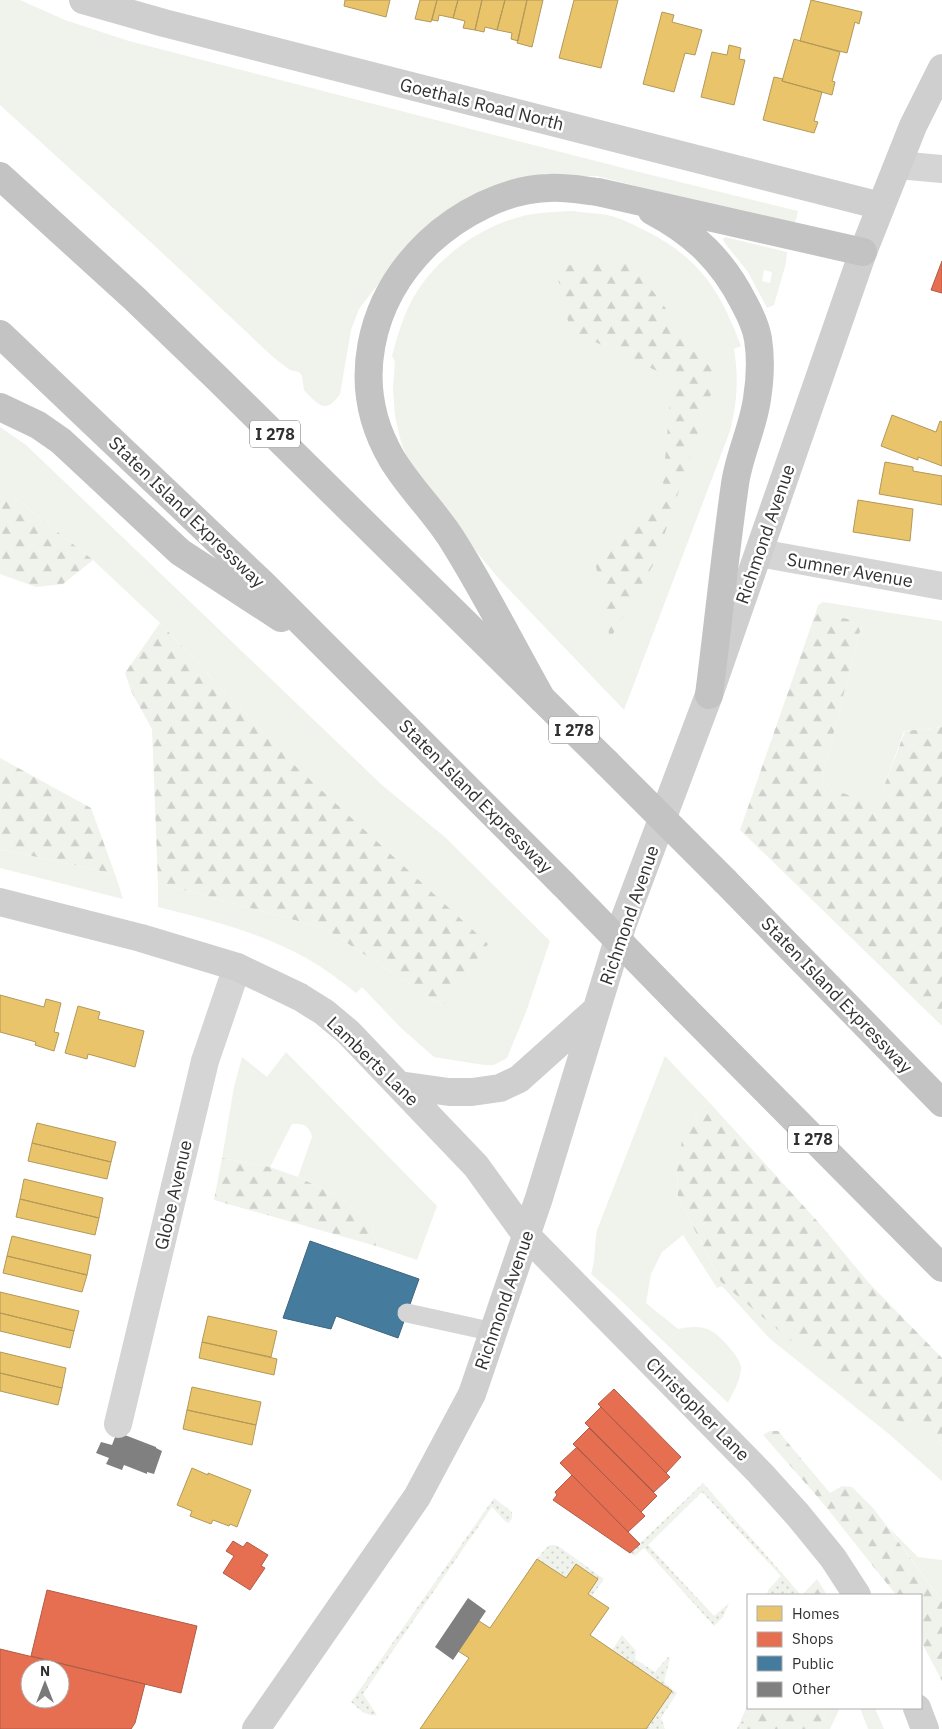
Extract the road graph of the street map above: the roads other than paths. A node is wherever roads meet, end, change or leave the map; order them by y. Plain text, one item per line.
1 (83, 0) edge
2 (124, 6) edge
3 (942, 68) edge
4 (898, 165) junction
5 (942, 169) edge
6 (0, 176) edge
7 (629, 198) junction
8 (881, 206) junction
9 (863, 252) junction
10 (0, 334) edge
11 (0, 407) edge
12 (759, 553) junction
13 (942, 586) edge
14 (326, 646) junction
15 (709, 695) junction
16 (542, 699) junction
17 (0, 902) edge
18 (237, 967) junction
19 (597, 1009) junction
20 (400, 1085) junction
21 (942, 1103) edge
22 (526, 1235) junction
23 (942, 1268) edge
24 (407, 1313) dead end
25 (494, 1332) junction
26 (118, 1424) dead end
27 (856, 1594) edge
28 (917, 1709) edge
29 (256, 1729) edge
30 (925, 1729) edge

1 - 2 main road, Goethals Road North
2 - 8 main road, Goethals Road North
3 - 4 main road, Richmond Avenue
4 - 5 street
4 - 8 main road, Richmond Avenue
6 - 16 highway, Staten Island Expressway / I 278
7 - 9 highway
7 - 15 highway
7 - 16 highway
8 - 9 main road, Richmond Avenue
9 - 12 main road, Richmond Avenue
10 - 14 highway, Staten Island Expressway / I 278
11 - 14 highway
12 - 13 street, Sumner Avenue
12 - 15 main road, Richmond Avenue
14 - 23 highway, Staten Island Expressway / I 278, bridge
15 - 19 main road, Richmond Avenue
16 - 21 highway, Staten Island Expressway / I 278, bridge
17 - 18 main road, Lamberts Lane
18 - 20 main road, Lamberts Lane
18 - 26 street, Globe Avenue
19 - 20 main road
19 - 22 main road, Richmond Avenue
20 - 22 main road, Lamberts Lane
22 - 25 main road, Richmond Avenue
22 - 27 main road, Christopher Lane
24 - 25 lane
25 - 29 main road, Richmond Avenue
28 - 30 main road

